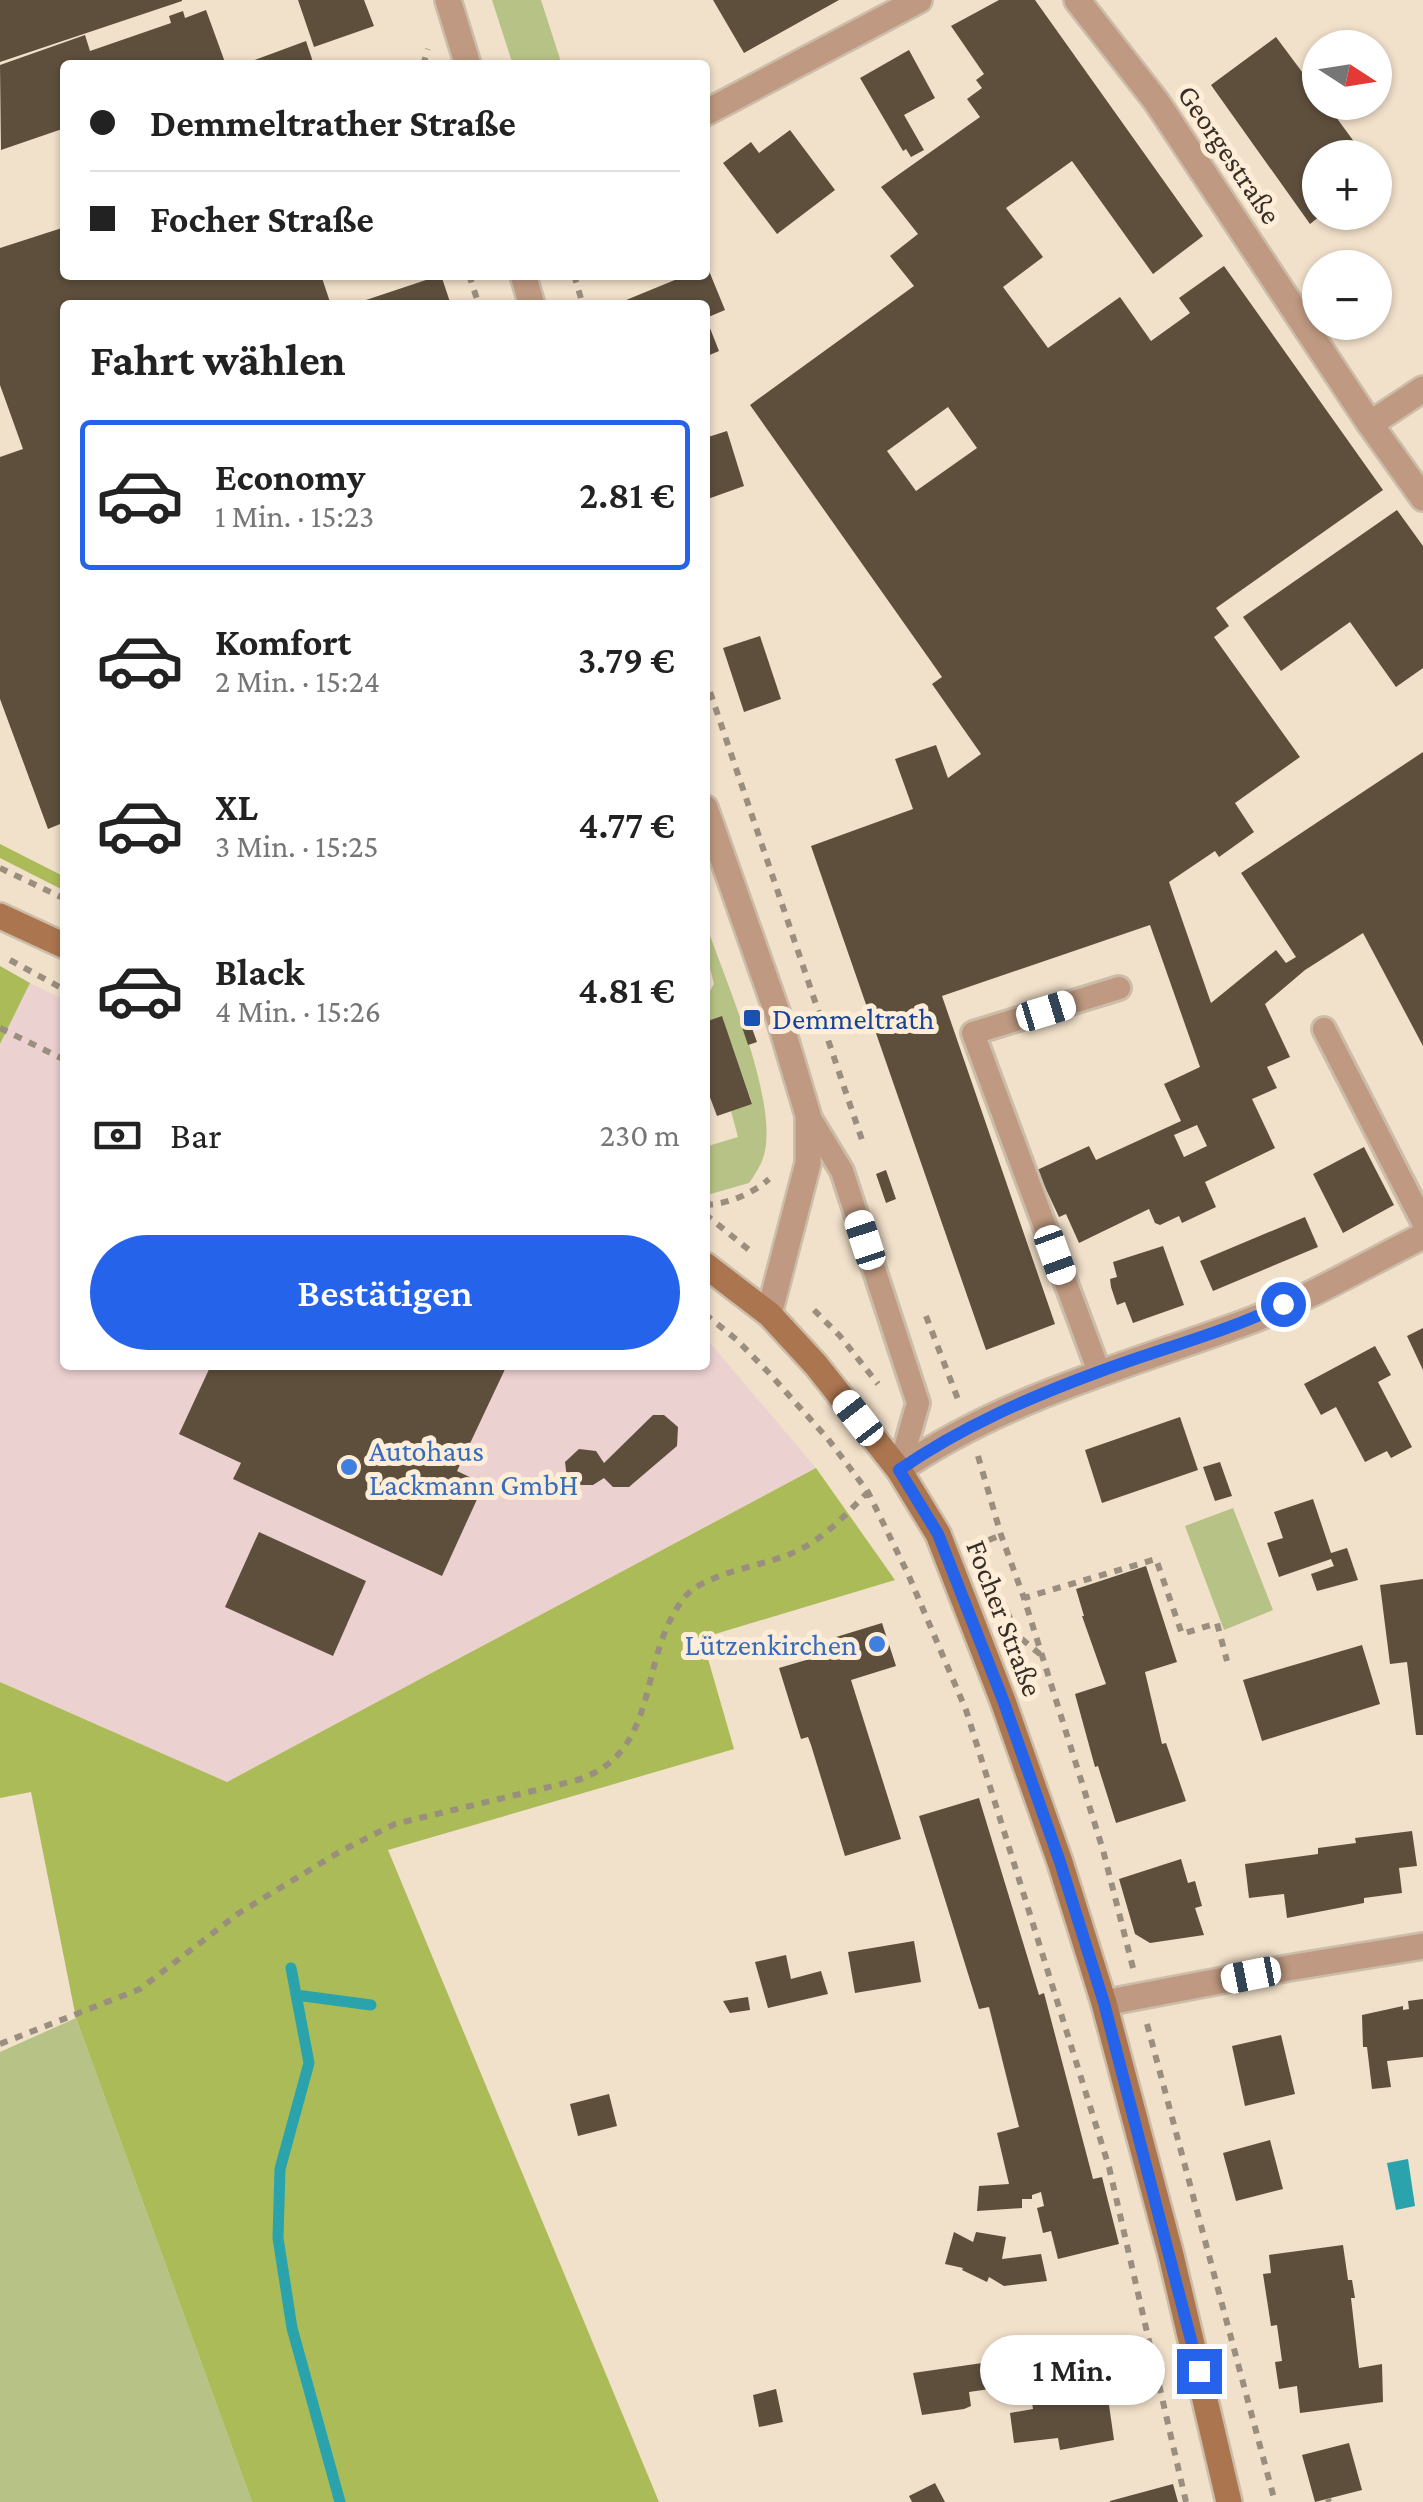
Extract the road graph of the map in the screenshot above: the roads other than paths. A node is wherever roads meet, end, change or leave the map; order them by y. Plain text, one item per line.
1 (448, 0) edge
2 (919, 0) edge
3 (1078, 0) edge
4 (466, 60) edge
5 (710, 110) edge
6 (1423, 388) edge
7 (1370, 424) junction
8 (1423, 498) edge
9 (710, 822) edge
10 (0, 916) edge
11 (60, 944) edge
12 (1119, 988) dead end
13 (1324, 1029) dead end
14 (808, 1115) junction
15 (1423, 1222) edge
16 (1423, 1236) edge
17 (710, 1269) edge
18 (769, 1314) junction
19 (1099, 1372) junction
20 (899, 1470) junction
21 (1423, 1946) edge
22 (1104, 2003) junction
23 (1229, 2502) edge

1 - 4 street
2 - 5 street
3 - 7 street, Georgestraße
6 - 7 street
7 - 8 street, Georgestraße
9 - 14 street
10 - 11 main road
12 - 19 lane
13 - 15 lane
14 - 18 street
14 - 20 lane
16 - 19 street
17 - 18 main road, Focher Straße
18 - 20 main road, Focher Straße
19 - 20 street
20 - 22 main road, Focher Straße
21 - 22 street
22 - 23 main road, Focher Straße

